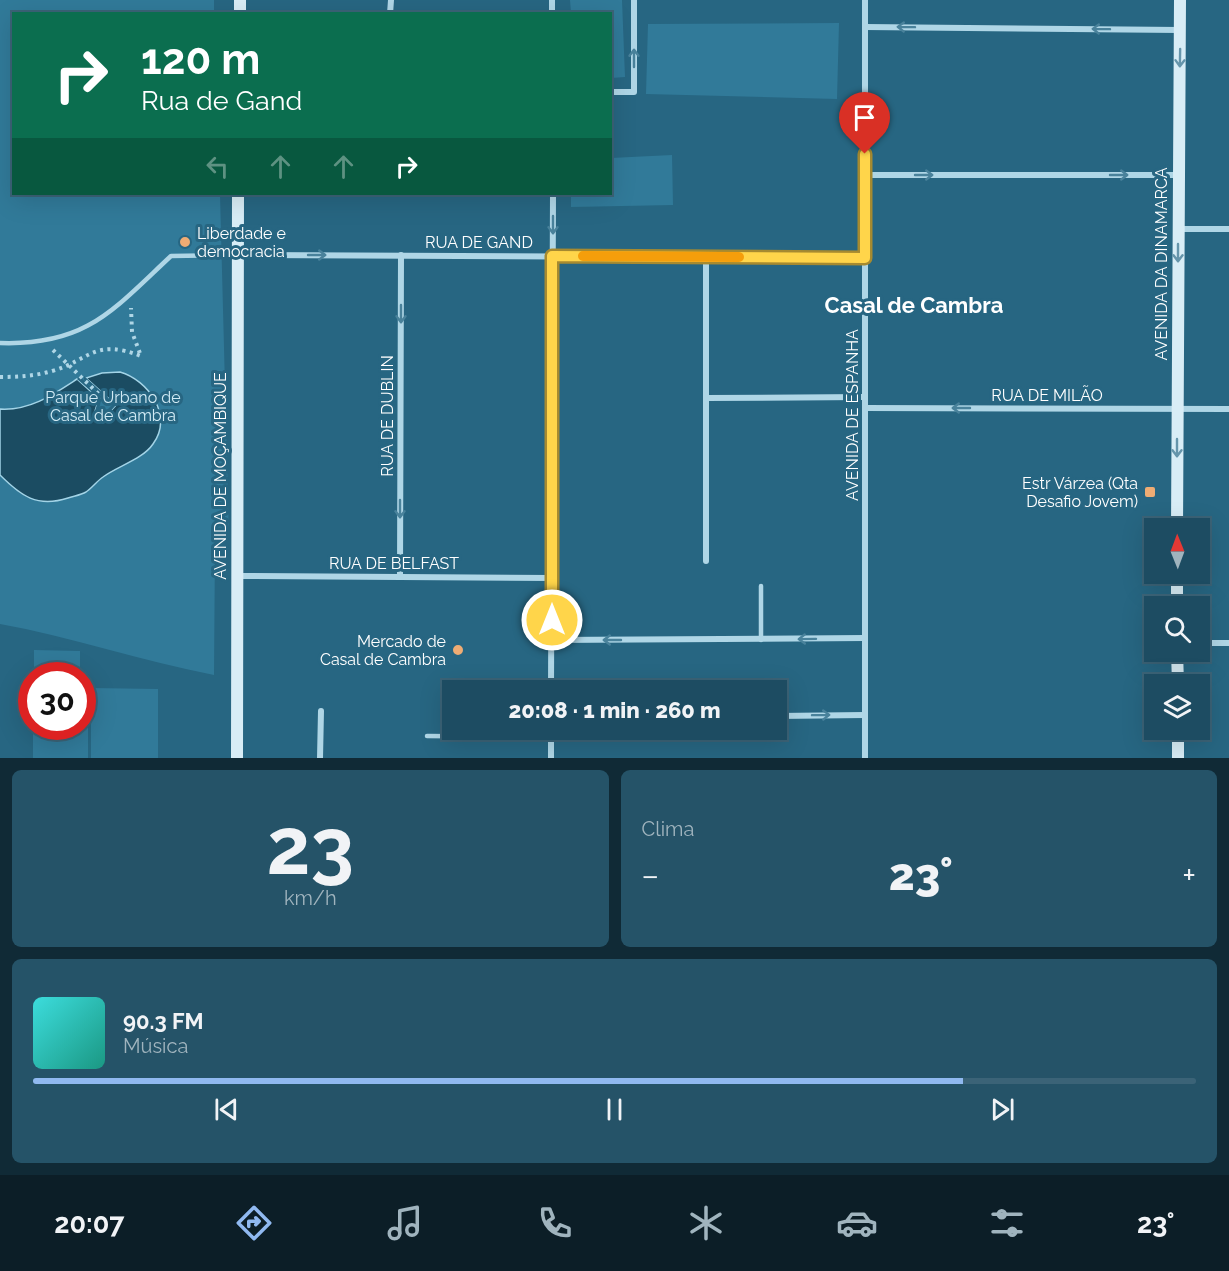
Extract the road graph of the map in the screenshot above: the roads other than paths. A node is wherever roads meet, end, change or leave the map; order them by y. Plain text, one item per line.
1 (634, 0) edge
2 (865, 0) edge
3 (1180, 0) edge
4 (865, 27) junction
5 (1180, 30) junction
6 (612, 92) edge
7 (865, 175) junction
8 (1178, 175) junction
9 (238, 195) edge
10 (553, 195) edge
11 (1178, 229) junction
12 (1229, 229) edge
13 (238, 255) junction
14 (401, 255) junction
15 (552, 256) junction
16 (706, 257) junction
17 (865, 258) junction
18 (0, 343) edge
19 (865, 397) junction
20 (706, 398) junction
21 (865, 408) junction
22 (1177, 409) junction
23 (1229, 409) edge
24 (1177, 518) edge
25 (706, 561) dead end
26 (236, 576) junction
27 (400, 577) junction
28 (552, 578) junction
29 (761, 586) dead end
30 (865, 638) junction
31 (552, 640) junction
32 (761, 640) junction
33 (1210, 643) edge
34 (1229, 643) edge
35 (551, 680) edge
36 (321, 711) dead end
37 (865, 715) junction
38 (787, 716) edge
39 (427, 736) dead end
40 (442, 736) edge
41 (551, 740) edge
42 (1178, 740) edge
43 (237, 758) edge
44 (320, 758) edge
45 (551, 758) edge
46 (865, 758) edge
47 (1178, 758) edge

6 -> 1 street
2 - 4 street, AVENIDA DE ESPANHA
3 - 5 main road, AVENIDA DA DINAMARCA
5 -> 4 street
4 - 7 street, AVENIDA DE ESPANHA
5 -> 8 main road, AVENIDA DA DINAMARCA
7 -> 8 street
7 - 17 street, AVENIDA DE ESPANHA
8 - 11 main road, AVENIDA DA DINAMARCA
9 - 13 main road, AVENIDA DE MOÇAMBIQUE
10 -> 15 street
11 - 12 street
11 -> 22 main road, AVENIDA DA DINAMARCA
13 -> 14 street, RUA DE GAND
13 - 18 lane
13 - 26 main road, AVENIDA DE MOÇAMBIQUE
14 - 15 street, RUA DE GAND
14 -> 27 street, RUA DE DUBLIN
15 - 16 street, RUA DE GAND
15 - 28 street
16 - 17 street, RUA DE GAND
16 - 20 street
17 - 19 street, AVENIDA DE ESPANHA
19 - 20 street
19 - 21 street, AVENIDA DE ESPANHA
20 - 25 street
22 -> 21 street, RUA DE MILÃO
21 - 30 street, AVENIDA DE ESPANHA
22 - 23 street, RUA DE MILÃO
22 -> 24 main road, AVENIDA DA DINAMARCA
26 - 27 street, RUA DE BELFAST
26 - 43 main road, AVENIDA DE MOÇAMBIQUE
27 - 28 street, RUA DE BELFAST
28 - 31 street
29 - 32 lane
30 -> 32 street
30 - 37 street, AVENIDA DE ESPANHA
32 -> 31 street
31 - 35 street
33 - 34 street
36 - 44 street
38 -> 37 street
37 - 46 street, AVENIDA DE ESPANHA
39 - 40 lane
41 - 45 street
42 - 47 main road

